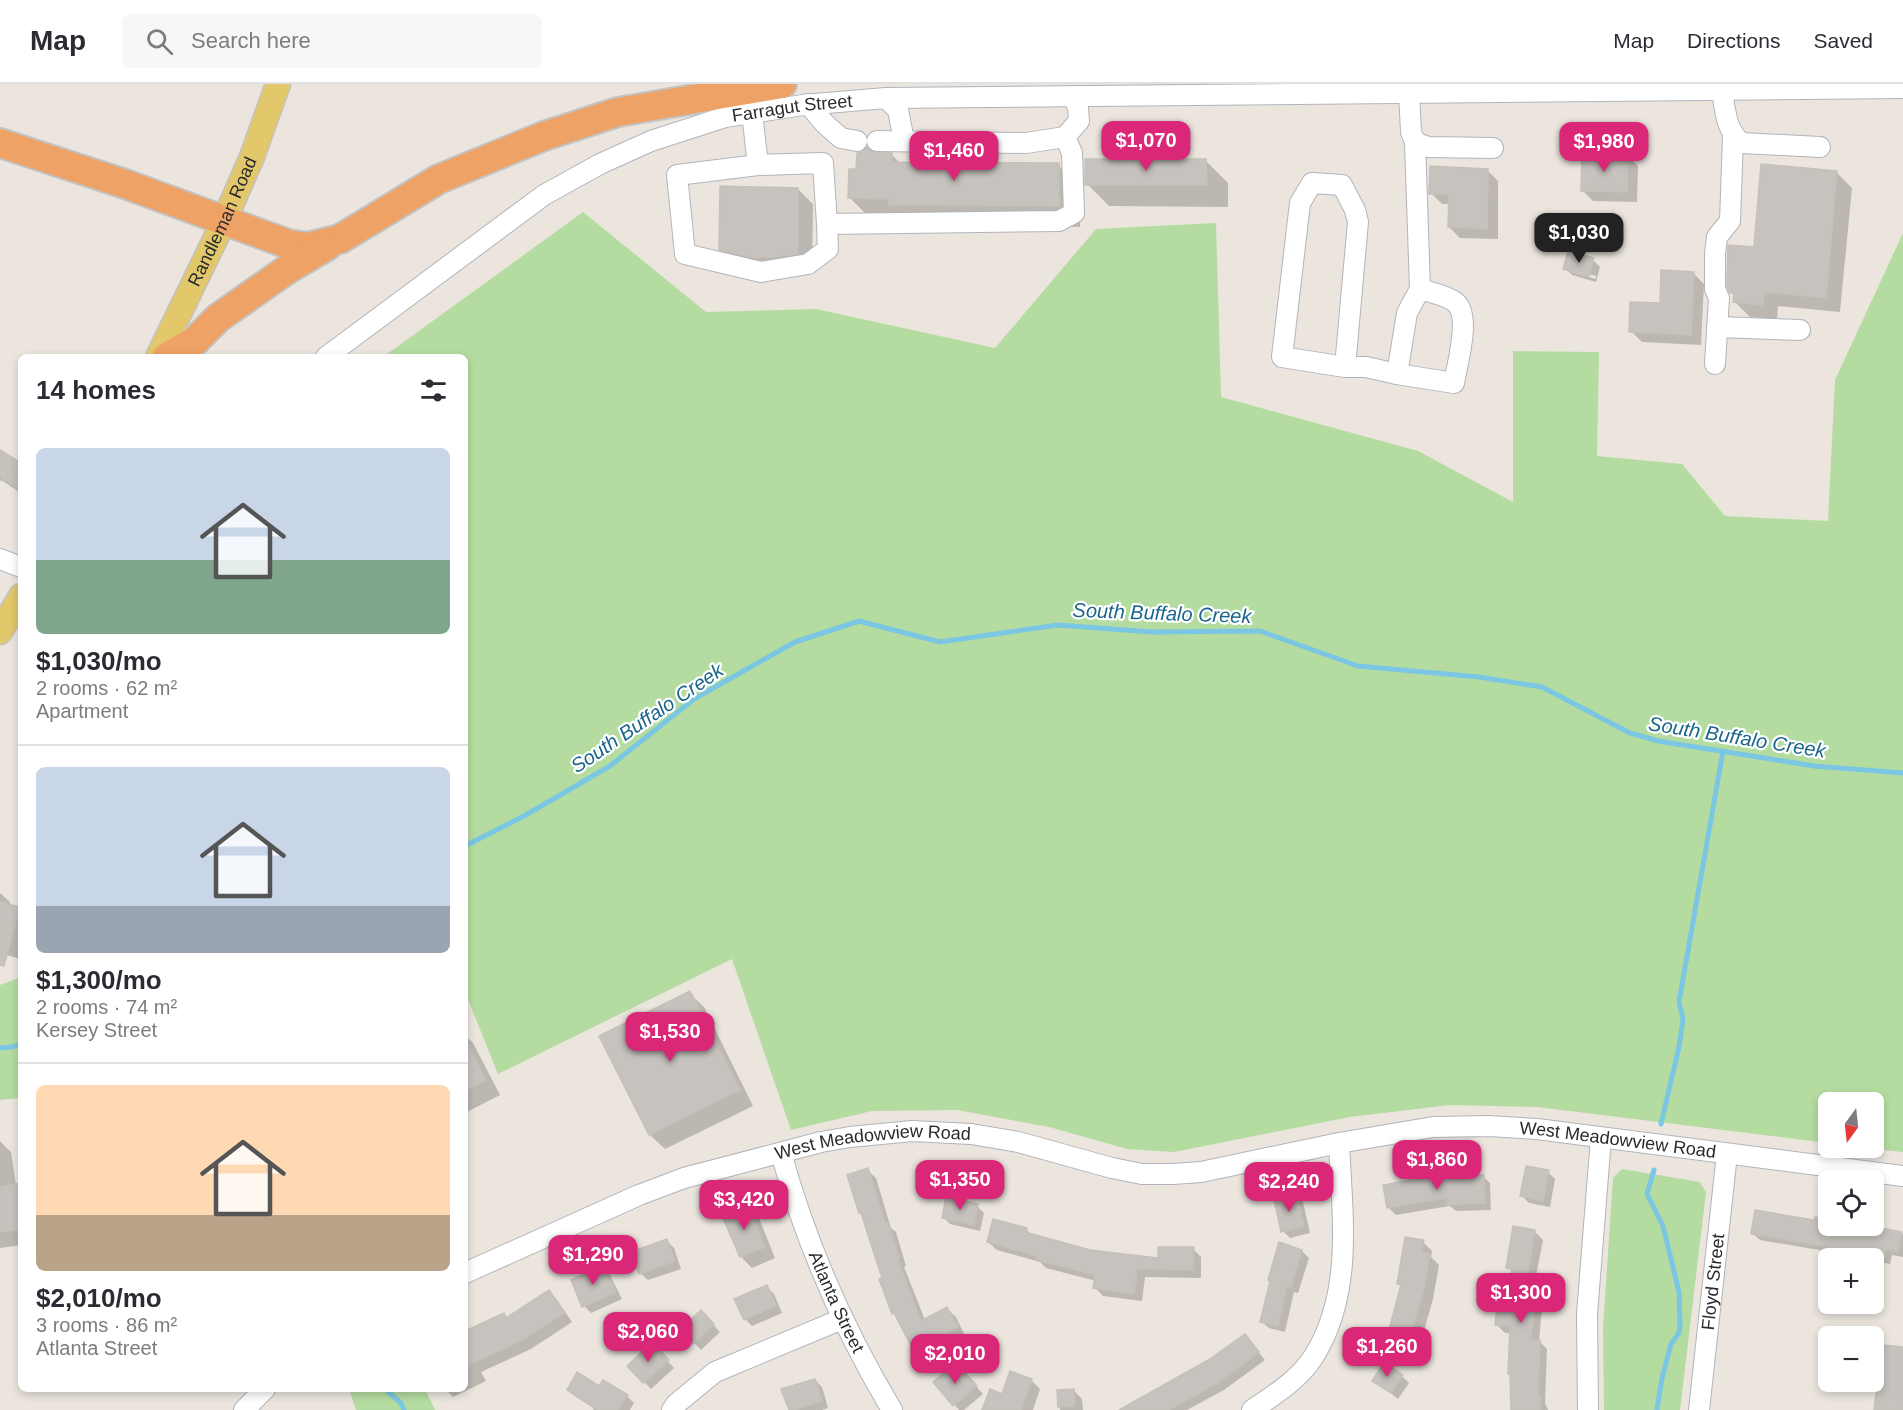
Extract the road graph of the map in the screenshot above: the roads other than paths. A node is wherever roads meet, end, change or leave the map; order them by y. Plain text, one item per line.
1 (278, 84) edge
2 (782, 84) edge
3 (1903, 88) edge
4 (1722, 90) junction
5 (1409, 93) junction
6 (1073, 96) junction
7 (886, 98) junction
8 (808, 104) junction
9 (752, 113) junction
10 (1732, 136) junction
11 (1065, 137) junction
12 (857, 141) dead end
13 (877, 141) dead end
14 (904, 141) junction
15 (1415, 142) junction
16 (0, 143) edge
17 (1820, 147) dead end
18 (1493, 148) dead end
19 (758, 165) junction
20 (224, 221) junction
21 (827, 224) junction
22 (340, 239) junction
23 (1420, 289) junction
24 (1718, 327) junction
25 (1800, 330) dead end
26 (159, 354) edge
27 (172, 354) edge
28 (330, 354) edge
29 (1715, 364) dead end
30 (1345, 367) junction
31 (1397, 374) junction
32 (0, 559) edge
33 (18, 566) edge
34 (18, 601) edge
35 (0, 632) edge
36 (1601, 1138) junction
37 (1339, 1143) junction
38 (781, 1153) junction
39 (1727, 1154) junction
40 (1903, 1176) edge
41 (468, 1272) edge
42 (842, 1319) junction
43 (262, 1392) edge
44 (244, 1410) edge
45 (672, 1410) edge
46 (892, 1410) edge
47 (1252, 1410) edge
48 (1588, 1410) edge
49 (1699, 1410) edge

1 - 20 main road, Randleman Road
2 - 22 highway
3 - 4 street, Farragut Street
4 - 5 street, Farragut Street
4 - 10 street
5 - 6 street, Farragut Street
5 - 15 street
6 - 7 street, Farragut Street
6 - 11 street
7 - 8 street, Farragut Street
7 - 14 street
8 - 9 street, Farragut Street
8 - 12 street
9 - 19 street
9 - 28 street, Farragut Street
10 - 17 street
10 - 24 street
11 - 14 street
11 - 21 street
13 - 14 street
15 - 18 street
15 - 23 street
16 - 20 highway
19 - 21 street
19 - 21 street
20 - 22 highway
20 - 26 main road, Randleman Road
22 - 27 highway
23 - 31 street
23 - 31 street
24 - 25 street
24 - 29 street
30 - 30 street
30 - 31 street
32 - 33 street
34 - 35 main road
36 - 37 street, West Meadowview Road
36 - 39 street, West Meadowview Road
36 - 48 street
37 - 38 street, West Meadowview Road
37 - 47 street
38 - 41 street, West Meadowview Road
38 - 42 street, Atlanta Street
39 - 40 street, West Meadowview Road
39 - 49 street, Floyd Street
42 - 45 street
42 - 46 street, Atlanta Street
43 - 44 street

